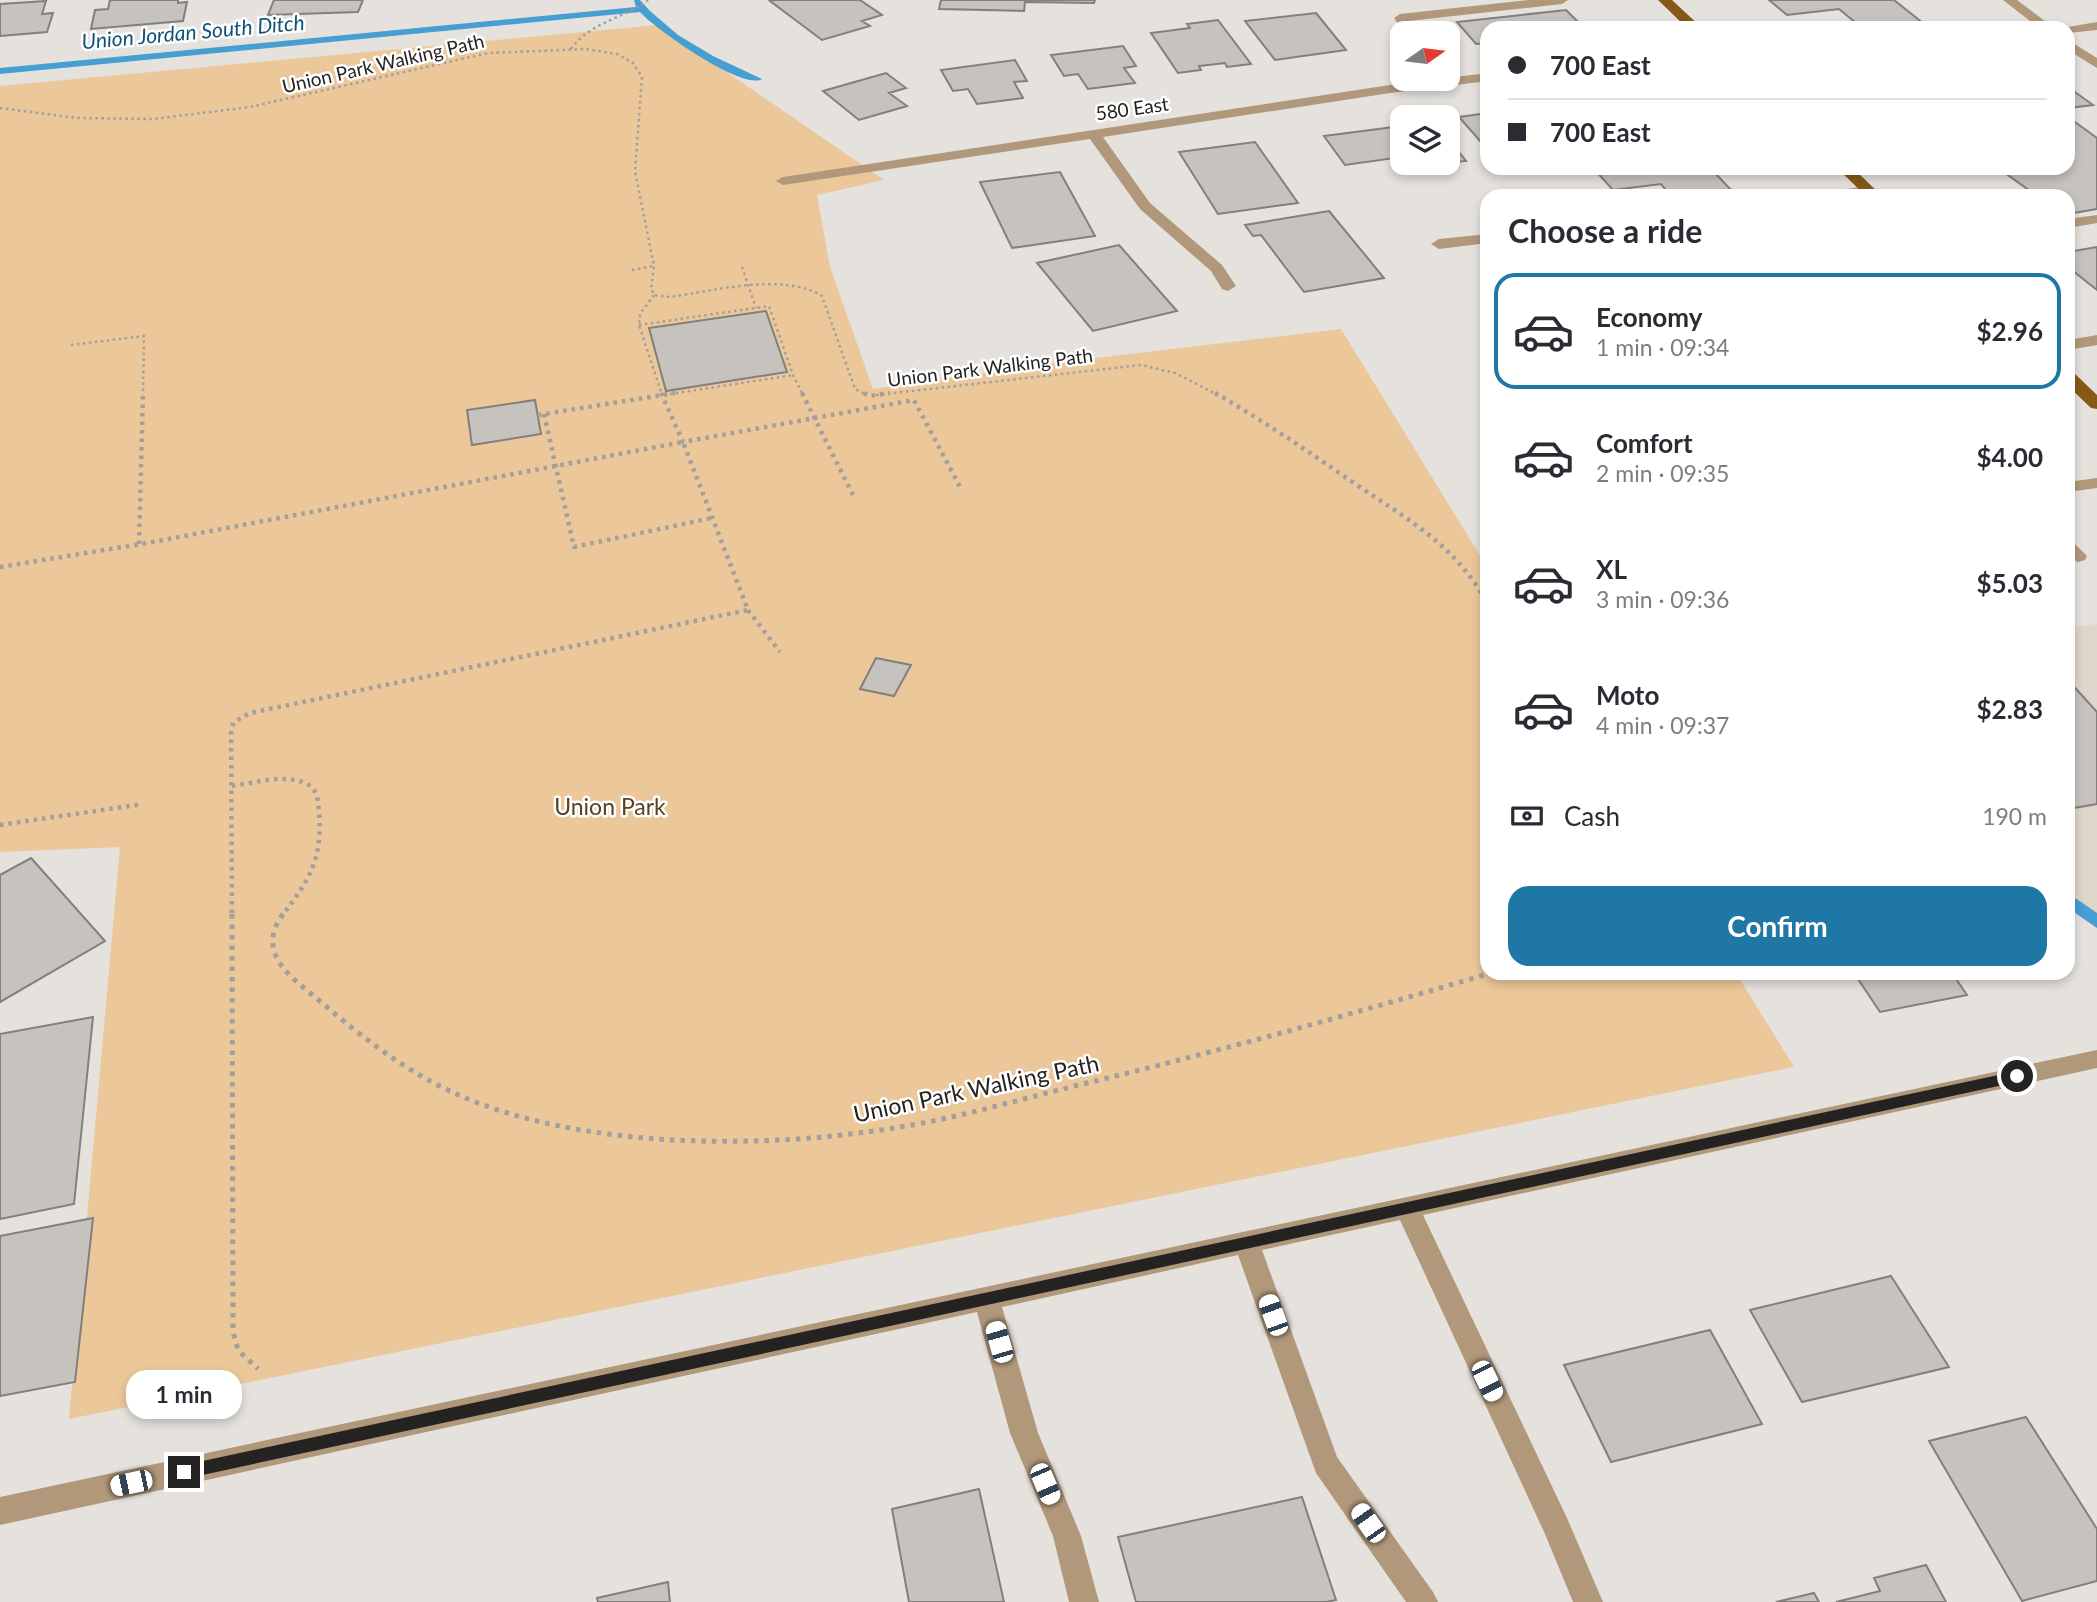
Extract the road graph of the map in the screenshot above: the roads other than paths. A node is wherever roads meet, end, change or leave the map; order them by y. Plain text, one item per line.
1 (1562, 0) edge
2 (1664, 0) edge
3 (2008, 0) edge
4 (1484, 4) edge
5 (1402, 21) edge
6 (1687, 21) edge
7 (2037, 21) edge
8 (2097, 26) edge
9 (2075, 28) edge
10 (2075, 49) edge
11 (2097, 64) edge
12 (1480, 78) edge
13 (1093, 133) junction
14 (1852, 175) edge
15 (783, 181) dead end
16 (1867, 189) edge
17 (2097, 219) edge
18 (2075, 223) edge
19 (1480, 239) edge
20 (1439, 244) dead end
21 (1228, 286) dead end
22 (2097, 340) edge
23 (2075, 344) edge
24 (2075, 384) edge
25 (2097, 404) edge
26 (2097, 482) edge
27 (2075, 486) edge
28 (2097, 1059) edge
29 (1407, 1208) junction
30 (1246, 1241) junction
31 (986, 1297) junction
32 (0, 1511) edge
33 (1084, 1602) edge
34 (1423, 1602) edge
35 (1588, 1602) edge

1 - 4 street
2 - 6 main road
3 - 7 street
4 - 5 street
8 - 9 street
10 - 11 street
12 - 13 street, 580 East
13 - 15 street, 580 East
13 - 21 street
14 - 16 main road
17 - 18 street
19 - 20 street
22 - 23 street
24 - 25 main road
26 - 27 street
28 - 29 street
29 - 30 street
29 - 35 street
30 - 31 street
30 - 34 street
31 - 32 street
31 - 33 street

